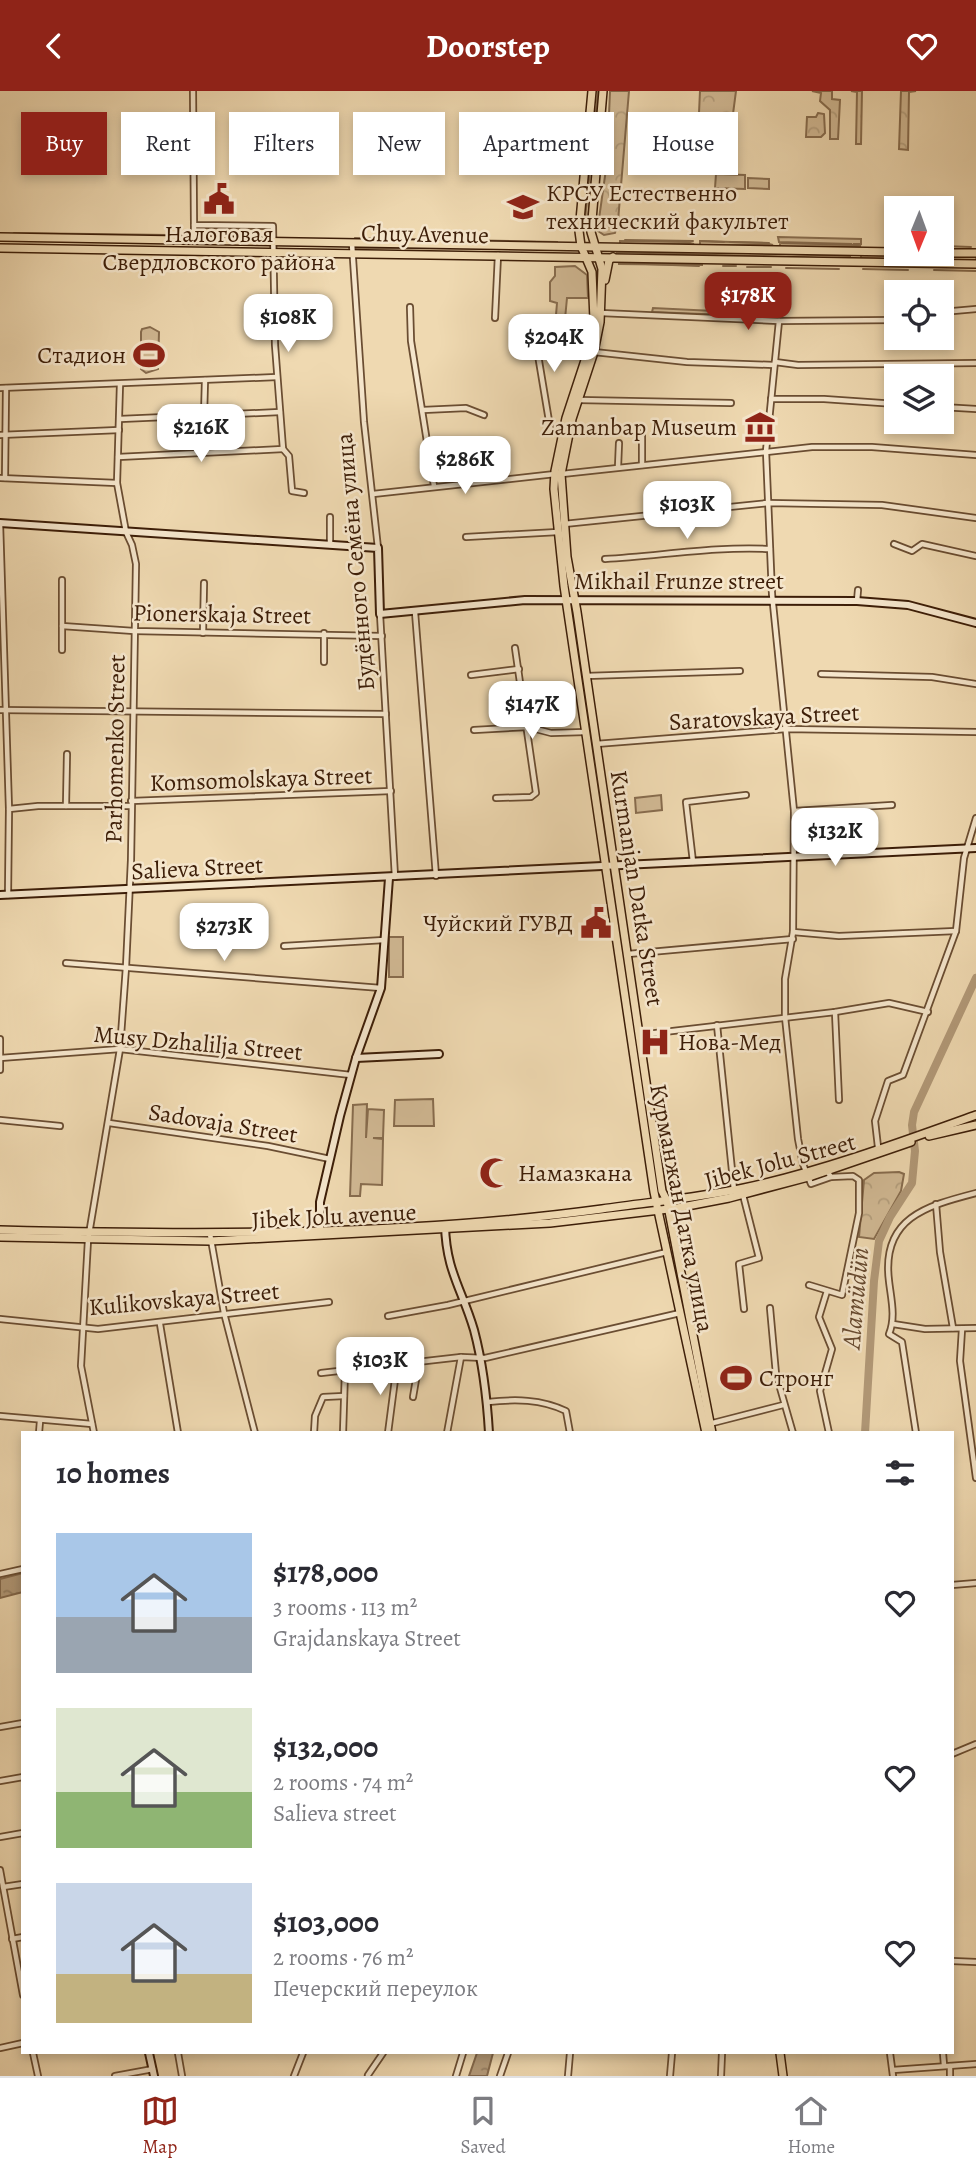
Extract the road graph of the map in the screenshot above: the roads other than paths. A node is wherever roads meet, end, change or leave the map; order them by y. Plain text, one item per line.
1 (193, 91) edge
2 (592, 91) edge
3 (603, 91) edge
4 (194, 225) junction
5 (0, 237) edge
6 (37, 238) junction
7 (194, 241) junction
8 (352, 244) junction
9 (581, 246) junction
10 (594, 246) junction
11 (273, 247) junction
12 (0, 248) edge
13 (38, 248) junction
14 (856, 251) junction
15 (884, 252) edge
16 (352, 253) junction
17 (954, 253) edge
18 (976, 253) edge
19 (498, 254) junction
20 (584, 255) junction
21 (597, 256) junction
22 (616, 256) junction
23 (856, 261) junction
24 (976, 264) edge
25 (602, 291) junction
26 (410, 307) dead end
27 (976, 309) edge
28 (954, 311) edge
29 (601, 313) junction
30 (495, 318) dead end
31 (532, 319) dead end
32 (884, 320) edge
33 (779, 321) junction
34 (594, 352) junction
35 (775, 363) junction
36 (976, 363) edge
37 (278, 377) junction
38 (205, 380) junction
39 (120, 384) junction
40 (3, 388) edge
41 (771, 399) junction
42 (578, 400) junction
43 (731, 403) dead end
44 (884, 403) edge
45 (954, 408) edge
46 (976, 409) edge
47 (423, 410) junction
48 (280, 412) junction
49 (205, 415) junction
50 (484, 415) dead end
51 (120, 419) junction
52 (120, 430) junction
53 (551, 433) dead end
54 (642, 433) dead end
55 (3, 435) edge
56 (619, 443) dead end
57 (284, 449) junction
58 (766, 451) junction
59 (203, 452) junction
60 (976, 455) edge
61 (118, 457) junction
62 (642, 465) junction
63 (618, 467) junction
64 (558, 474) junction
65 (3, 478) edge
66 (117, 482) junction
67 (434, 487) junction
68 (304, 493) dead end
69 (373, 494) junction
70 (768, 503) junction
71 (330, 517) dead end
72 (976, 518) edge
73 (0, 523) edge
74 (564, 524) junction
75 (126, 532) junction
76 (558, 532) junction
77 (466, 537) dead end
78 (894, 544) dead end
79 (330, 545) junction
80 (378, 548) junction
81 (770, 549) junction
82 (976, 556) edge
83 (605, 559) dead end
84 (62, 580) dead end
85 (204, 583) dead end
86 (858, 590) dead end
87 (570, 599) junction
88 (773, 601) junction
89 (857, 601) junction
90 (415, 612) junction
91 (380, 614) junction
92 (976, 623) edge
93 (62, 626) junction
94 (134, 631) junction
95 (203, 633) junction
96 (324, 633) junction
97 (382, 636) junction
98 (1, 644) edge
99 (515, 648) dead end
100 (62, 650) dead end
101 (324, 662) dead end
102 (519, 669) junction
103 (740, 671) dead end
104 (821, 674) dead end
105 (471, 675) dead end
106 (586, 677) junction
107 (976, 684) edge
108 (0, 710) edge
109 (7, 710) junction
110 (134, 711) junction
111 (386, 714) junction
112 (528, 727) junction
113 (786, 729) junction
114 (474, 730) dead end
115 (587, 731) junction
116 (976, 732) edge
117 (596, 744) junction
118 (67, 754) dead end
119 (391, 791) junction
120 (746, 795) dead end
121 (496, 798) dead end
122 (131, 804) junction
123 (892, 805) dead end
124 (66, 806) junction
125 (9, 809) junction
126 (794, 811) junction
127 (976, 818) edge
128 (972, 848) edge
129 (795, 856) junction
130 (693, 863) junction
131 (610, 867) junction
132 (436, 876) junction
133 (392, 878) junction
134 (130, 890) junction
135 (4, 895) edge
136 (956, 931) junction
137 (793, 932) junction
138 (793, 939) junction
139 (384, 940) junction
140 (285, 946) dead end
141 (628, 954) junction
142 (66, 963) dead end
143 (126, 967) junction
144 (381, 988) junction
145 (835, 1012) junction
146 (928, 1012) junction
147 (785, 1017) junction
148 (717, 1025) junction
149 (640, 1038) junction
150 (0, 1039) edge
151 (120, 1049) junction
152 (439, 1054) dead end
153 (0, 1058) edge
154 (356, 1058) junction
155 (0, 1070) edge
156 (351, 1075) junction
157 (839, 1100) dead end
158 (976, 1115) edge
159 (0, 1120) edge
160 (109, 1123) junction
161 (976, 1125) edge
162 (60, 1126) dead end
163 (929, 1134) junction
164 (901, 1143) junction
165 (878, 1147) junction
166 (330, 1159) junction
167 (806, 1174) junction
168 (829, 1174) junction
169 (734, 1189) junction
170 (976, 1193) edge
171 (743, 1195) junction
172 (936, 1204) junction
173 (663, 1205) junction
174 (445, 1227) junction
175 (0, 1230) edge
176 (320, 1232) junction
177 (89, 1236) junction
178 (0, 1237) edge
179 (210, 1237) junction
180 (668, 1252) junction
181 (809, 1285) dead end
182 (827, 1291) junction
183 (463, 1301) junction
184 (329, 1302) dead end
185 (770, 1308) dead end
186 (744, 1309) dead end
187 (224, 1313) junction
188 (681, 1313) junction
189 (388, 1316) dead end
190 (1, 1319) edge
191 (160, 1324) junction
192 (893, 1324) junction
193 (83, 1327) junction
194 (953, 1328) junction
195 (976, 1328) edge
196 (962, 1329) junction
197 (480, 1356) junction
198 (461, 1357) junction
199 (419, 1362) junction
200 (397, 1364) junction
201 (345, 1371) junction
202 (321, 1373) dead end
203 (344, 1396) junction
204 (413, 1397) dead end
205 (488, 1402) junction
206 (783, 1405) junction
207 (0, 1416) edge
208 (40, 1421) junction
209 (92, 1425) junction
210 (707, 1427) edge
211 (39, 1431) edge
212 (94, 1431) edge
213 (178, 1431) edge
214 (254, 1431) edge
215 (314, 1431) edge
216 (343, 1431) edge
217 (387, 1431) edge
218 (447, 1431) edge
219 (489, 1431) edge
220 (570, 1431) edge
221 (792, 1431) edge
222 (829, 1431) edge
223 (916, 1431) edge
224 (976, 1478) edge
225 (21, 1569) edge
226 (0, 1574) edge
227 (976, 1583) edge
228 (954, 1585) edge
229 (21, 1723) edge
230 (0, 1727) edge
231 (976, 1744) edge
232 (954, 1753) edge
233 (21, 1777) edge
234 (0, 1781) edge
235 (21, 1833) edge
236 (0, 1837) edge
237 (0, 1870) edge
238 (21, 1884) edge
239 (3, 1887) junction
240 (21, 1937) edge
241 (12, 1939) junction
242 (954, 1961) edge
243 (976, 1962) edge
244 (21, 1986) edge
245 (21, 2043) edge
246 (0, 2048) edge
247 (33, 2054) edge
248 (149, 2054) edge
249 (178, 2054) edge
250 (303, 2054) edge
251 (382, 2054) edge
252 (463, 2054) edge
253 (508, 2054) edge
254 (570, 2054) edge
255 (672, 2054) edge
256 (722, 2054) edge
257 (780, 2054) edge
258 (890, 2054) edge
259 (943, 2054) edge
260 (976, 2064) edge
261 (947, 2066) junction
262 (153, 2072) edge
263 (893, 2073) edge
264 (368, 2075) edge
265 (38, 2076) edge
266 (115, 2076) edge
267 (182, 2076) edge
268 (294, 2076) edge
269 (456, 2076) edge
270 (500, 2076) edge
271 (568, 2076) edge
272 (670, 2076) edge
273 (721, 2076) edge
274 (783, 2076) edge
275 (950, 2076) edge

1 - 4 street
2 - 9 main road, Курманжан Датка улица
3 - 10 main road
4 - 7 street
4 - 11 street
5 - 6 main road, Chuy Avenue
6 - 7 main road, Chuy Avenue
6 - 13 main road
7 - 11 main road, Chuy Avenue
8 - 9 main road, Chuy Avenue
8 - 11 main road, Chuy Avenue
8 - 16 street, Будённого Семёна улица
9 - 10 main road, Chuy Avenue
9 - 20 main road, Курманжан Датка улица
10 - 14 main road, Chuy Avenue
10 - 21 main road
11 - 13 main road, Chuy Avenue
11 - 16 main road, Chuy Avenue
11 - 37 street
12 - 13 main road, Chuy Avenue
14 - 15 main road, Chuy Avenue
14 - 23 main road
16 - 19 main road, Chuy Avenue
16 - 69 street, Будённого Семёна улица
17 - 18 main road
19 - 20 main road, Chuy Avenue
19 - 30 street
20 - 21 main road, Chuy Avenue
20 - 64 main road, Курманжан Датка улица
21 - 22 main road, Chuy Avenue
21 - 25 main road
22 - 23 main road, Chuy Avenue
22 - 25 main road
23 - 24 main road, Chuy Avenue
25 - 29 main road, Kurmanjan Datka Street
26 - 47 street
27 - 28 street
29 - 33 street
29 - 34 main road, Kurmanjan Datka Street
31 - 53 street
32 - 33 street
33 - 35 street
34 - 35 street
34 - 42 main road, Kurmanjan Datka Street
35 - 36 street
35 - 41 street
37 - 38 street
37 - 48 street
38 - 39 street
38 - 49 street
39 - 40 street
39 - 51 street, Parhomenko Street
40 - 55 street
41 - 44 street
41 - 58 street
42 - 43 street
42 - 64 main road, Kurmanjan Datka Street
45 - 46 street
47 - 50 street
47 - 67 street
48 - 49 street
48 - 57 street
49 - 51 street
49 - 59 street
51 - 52 street, Parhomenko Street
52 - 55 street
52 - 61 street, Parhomenko Street
54 - 62 street
55 - 65 street
56 - 63 street
57 - 59 street
57 - 68 street
58 - 60 street
58 - 62 street
58 - 70 street
59 - 61 street
61 - 66 street, Parhomenko Street
62 - 63 street
63 - 64 street
64 - 67 street
64 - 74 main road, Kurmanjan Datka Street
64 - 76 main road, Курманжан Датка улица
65 - 66 street
66 - 75 street, Parhomenko Street
67 - 69 street
69 - 80 street, Будённого Семёна улица
70 - 72 street
70 - 74 street
70 - 81 street
71 - 79 street
73 - 75 main road
73 - 98 street
74 - 87 main road, Kurmanjan Datka Street
75 - 79 main road
75 - 94 street, Parhomenko Street
76 - 77 street
76 - 87 main road, Курманжан Датка улица
78 - 82 street
79 - 80 main road
80 - 91 main road, Будённого Семёна улица
81 - 83 street
81 - 88 street
84 - 93 street
85 - 95 street
86 - 89 street
87 - 88 main road, Mikhail Frunze street
87 - 90 main road, Mikhail Frunze street
87 - 106 main road, Kurmanjan Datka Street
87 - 115 main road, Курманжан Датка улица
88 - 89 main road, Mikhail Frunze street
88 - 113 street
89 - 92 main road, Mikhail Frunze street
90 - 91 main road, Mikhail Frunze street
90 - 132 street
91 - 97 street, Будённого Семёна улица
93 - 94 street, Pionerskaja Street
93 - 100 street
94 - 95 street, Pionerskaja Street
94 - 110 street, Parhomenko Street
95 - 96 street, Pionerskaja Street
96 - 97 street, Pionerskaja Street
96 - 101 street
97 - 111 street, Будённого Семёна улица
98 - 109 street
99 - 102 street
102 - 105 street
102 - 112 street
103 - 106 street
104 - 107 street
106 - 117 main road, Kurmanjan Datka Street
108 - 109 street
109 - 110 street
109 - 125 street
110 - 111 street
110 - 122 street, Parhomenko Street
111 - 119 street, Будённого Семёна улица
112 - 114 street
112 - 115 street
112 - 121 street
113 - 116 street, Saratovskaya Street
113 - 117 street, Saratovskaya Street
113 - 126 street
115 - 131 main road, Курманжан Датка улица
117 - 131 main road, Kurmanjan Datka Street
118 - 124 street
119 - 122 street, Komsomolskaya Street
119 - 133 street, Будённого Семёна улица
120 - 130 street
122 - 124 street, Komsomolskaya Street
122 - 134 street, Parhomenko Street
123 - 126 street
124 - 125 street, Komsomolskaya Street
125 - 135 street
126 - 129 street
127 - 128 street
128 - 129 main road
128 - 136 street
129 - 130 main road
129 - 137 street
130 - 131 main road
131 - 132 main road
131 - 141 main road, Kurmanjan Datka Street
131 - 173 main road, Курманжан Датка улица
132 - 133 main road, Salieva Street
133 - 134 main road, Salieva Street
133 - 139 main road, Будённого Семёна улица
134 - 135 main road, Salieva Street
134 - 143 street, Parhomenko Street
136 - 137 street
136 - 146 street
137 - 138 street
138 - 141 street
138 - 147 street
139 - 140 street
139 - 144 main road, Будённого Семёна улица
141 - 149 main road, Kurmanjan Datka Street
142 - 143 street
143 - 144 street
143 - 151 street, Parhomenko Street
144 - 154 main road, Будённого Семёна улица
145 - 146 street
145 - 147 street
145 - 157 street
146 - 165 street
147 - 148 street
147 - 167 street
148 - 149 street
148 - 169 street
149 - 173 main road, Курманжан Датка улица
150 - 153 street
151 - 153 street, Musy Dzhalilja Street
151 - 156 street, Musy Dzhalilja Street
151 - 160 street, Parhomenko Street
152 - 154 main road
153 - 155 street
154 - 156 main road, Будённого Семёна улица
156 - 166 main road, Будённого Семёна улица
158 - 163 main road
159 - 162 street
160 - 166 street, Sadovaja Street
160 - 177 street, Parhomenko Street
161 - 163 main road
163 - 164 main road
164 - 165 main road, Jibek Jolu Street
164 - 168 main road, Jibek Jolu Street
165 - 167 main road, Jibek Jolu Street
166 - 176 main road, Будённого Семёна улица
167 - 168 main road, Jibek Jolu Street
167 - 169 main road, Jibek Jolu Street
167 - 171 main road, Jibek Jolu Street
168 - 182 street
169 - 173 main road, Jibek Jolu Street
170 - 172 street
171 - 173 main road, Jibek Jolu Street
171 - 186 street
172 - 192 street
172 - 194 street
173 - 174 main road, Jibek Jolu avenue
173 - 180 main road, Курманжан Датка улица
173 - 210 main road, Курманжан Датка улица
174 - 176 main road, Jibek Jolu avenue
174 - 183 main road
175 - 177 main road, Jibek Jolu avenue
176 - 179 main road, Jibek Jolu avenue
177 - 178 main road, Jibek Jolu avenue
177 - 179 main road, Jibek Jolu avenue
177 - 193 street, Parhomenko Street
179 - 187 street
180 - 183 street
180 - 188 main road, Курманжан Датка улица
181 - 182 street
182 - 222 street
183 - 189 street
183 - 197 main road
184 - 187 street, Kulikovskaya Street
185 - 206 street
187 - 191 street, Kulikovskaya Street
187 - 214 street
188 - 197 street
188 - 210 main road, Курманжан Датка улица
190 - 193 street, Kulikovskaya Street
191 - 193 street, Kulikovskaya Street
191 - 213 street
192 - 194 street
192 - 223 street
193 - 209 street, Parhomenko Street
194 - 196 street
195 - 196 street
196 - 224 street
197 - 198 street
197 - 205 main road
198 - 199 street
198 - 218 street
199 - 200 street
199 - 204 street
200 - 201 street
200 - 217 street
201 - 202 street
201 - 203 street
203 - 215 street
203 - 216 street
205 - 219 main road
205 - 220 street
206 - 210 street
206 - 221 street
207 - 208 street
208 - 209 street
208 - 211 street
209 - 212 street, Parhomenko Street
225 - 226 street
227 - 228 street
229 - 230 street
231 - 232 street
233 - 234 street
235 - 236 street
237 - 239 street
238 - 239 street
239 - 241 street
240 - 241 street
241 - 244 street
242 - 243 street
245 - 246 street
247 - 265 street
248 - 262 main road
249 - 267 street
250 - 268 street
251 - 264 street
252 - 269 street
253 - 270 street
254 - 271 street
255 - 272 street
256 - 273 street
257 - 274 main road
258 - 263 street
259 - 261 street
260 - 261 street
261 - 263 street
261 - 275 street
262 - 266 street

